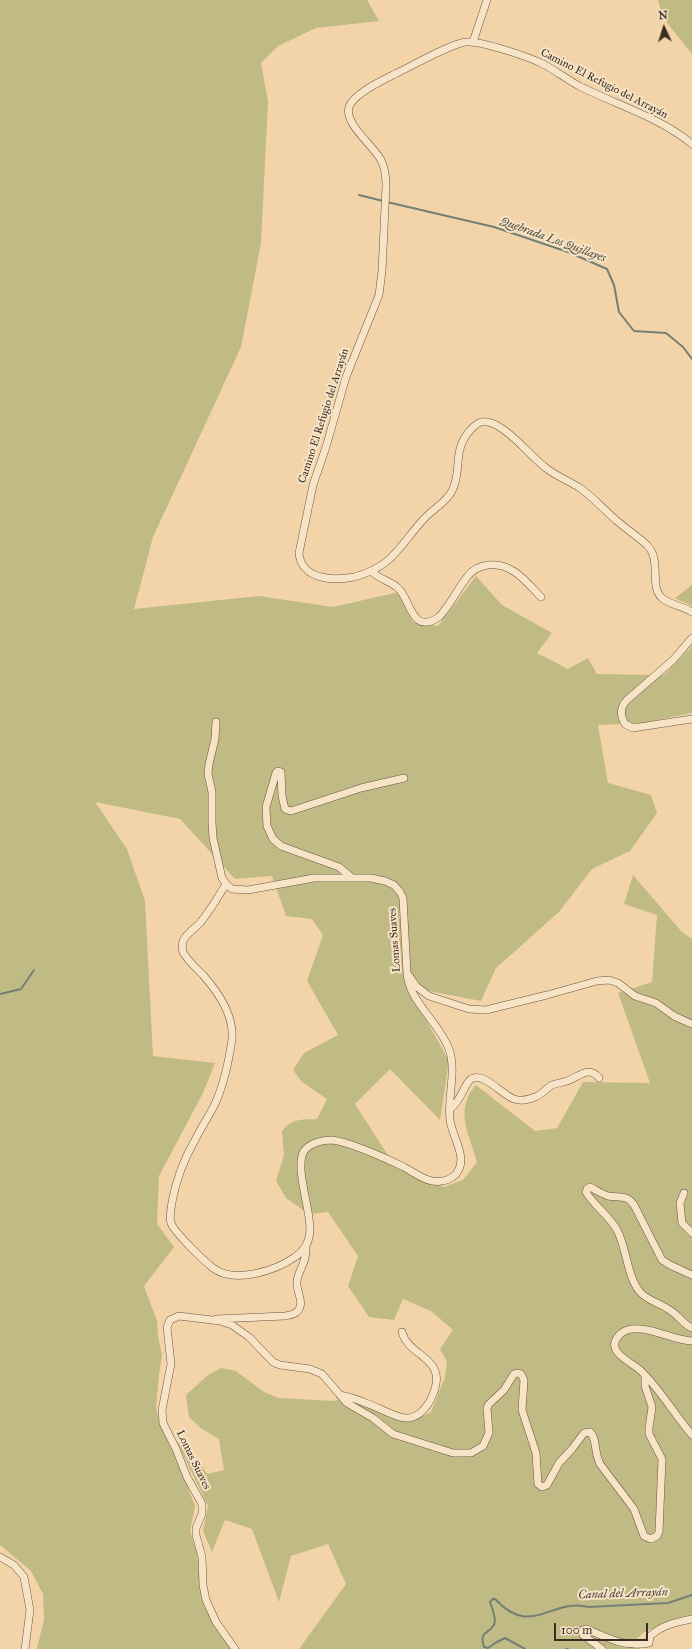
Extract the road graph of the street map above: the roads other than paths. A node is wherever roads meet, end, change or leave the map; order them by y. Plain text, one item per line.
1 (487, 0) edge
2 (473, 42) junction
3 (692, 144) edge
4 (371, 572) junction
5 (541, 597) dead end
6 (692, 612) edge
7 (692, 638) edge
8 (692, 719) edge
9 (216, 722) dead end
10 (404, 778) dead end
11 (351, 877) junction
12 (226, 884) junction
13 (406, 973) junction
14 (692, 1024) edge
15 (599, 1078) dead end
16 (450, 1109) junction
17 (684, 1193) dead end
18 (692, 1233) edge
19 (306, 1246) junction
20 (692, 1275) edge
21 (211, 1320) junction
22 (692, 1328) edge
23 (402, 1332) dead end
24 (692, 1342) edge
25 (645, 1376) junction
26 (340, 1395) junction
27 (692, 1435) edge
28 (0, 1557) edge
29 (692, 1619) edge
30 (649, 1643) junction
31 (25, 1649) edge
32 (235, 1649) edge
33 (602, 1649) edge
34 (655, 1649) edge

1 - 2 street
2 - 3 street, Camino El Refugio del Arrayán
2 - 4 street, Camino El Refugio del Arrayán
4 - 5 street
4 - 6 street, Camino El Refugio del Arrayán
7 - 8 street
9 - 12 street
10 - 11 street
11 - 12 street, Lomas Suaves
11 - 13 street, Lomas Suaves
12 - 19 street
13 - 14 street, Lomas Suaves
13 - 16 street
15 - 16 street
16 - 19 street
17 - 18 street
19 - 21 street
20 - 22 street
21 - 26 street
21 - 32 street, Lomas Suaves
23 - 26 street
24 - 25 street
25 - 26 street
25 - 27 street
28 - 31 street
29 - 30 street
30 - 33 street
30 - 34 street

